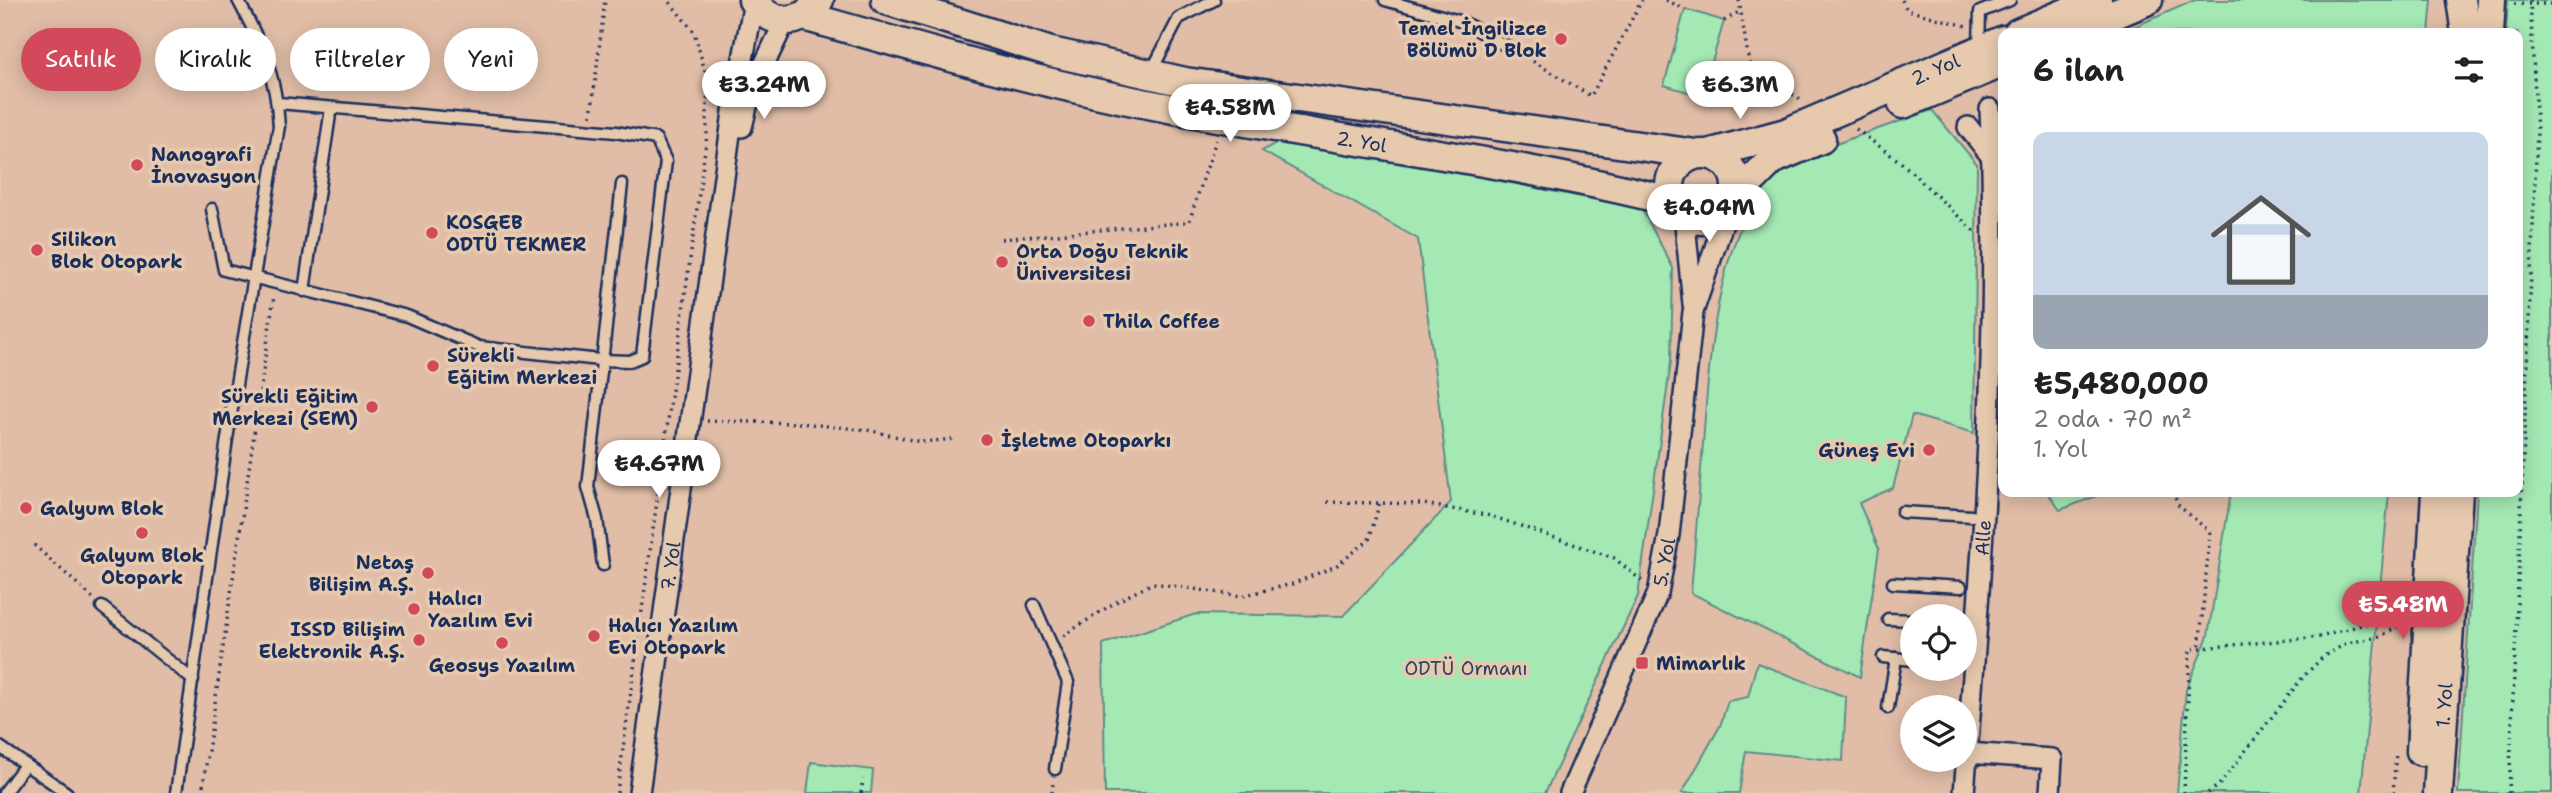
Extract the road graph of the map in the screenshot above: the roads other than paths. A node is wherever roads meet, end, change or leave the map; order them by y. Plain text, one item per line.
1 (238, 0) edge
2 (886, 0) edge
3 (1214, 0) edge
4 (1385, 0) edge
5 (2010, 0) edge
6 (2148, 0) edge
7 (2461, 0) edge
8 (754, 1) edge
9 (2484, 1) edge
10 (2095, 8) edge
11 (803, 12) edge
12 (2033, 28) edge
13 (2076, 28) edge
14 (2466, 28) edge
15 (2470, 28) edge
16 (2488, 28) edge
17 (1510, 48) road end
18 (1991, 50) edge
19 (1150, 75) junction
20 (278, 103) junction
21 (331, 108) junction
22 (1983, 119) dead end
23 (1839, 120) junction
24 (1702, 154) junction
25 (622, 184) dead end
26 (1732, 203) junction
27 (1679, 208) junction
28 (212, 209) dead end
29 (720, 213) junction
30 (254, 278) junction
31 (304, 291) junction
32 (1693, 312) junction
33 (600, 360) junction
34 (2436, 497) edge
35 (2458, 497) edge
36 (1902, 512) dead end
37 (1972, 516) dead end
38 (603, 565) dead end
39 (1893, 583) dead end
40 (1961, 587) dead end
41 (1034, 605) dead end
42 (102, 607) road end
43 (1888, 619) dead end
44 (1900, 619) edge
45 (1883, 657) dead end
46 (1896, 658) junction
47 (1900, 658) edge
48 (193, 680) junction
49 (1972, 695) edge
50 (1888, 708) dead end
51 (0, 747) edge
52 (1977, 754) edge
53 (25, 765) junction
54 (1055, 769) dead end
55 (1966, 772) edge
56 (4, 793) edge
57 (67, 793) edge
58 (176, 793) edge
59 (639, 793) edge
60 (1570, 793) edge
61 (1964, 793) edge
62 (2050, 793) edge
63 (2419, 793) edge
64 (2438, 793) edge

1 - 20 lane
2 - 19 street, 2. Yol
3 - 19 lane
4 - 17 lane
5 - 18 lane
6 - 10 street
7 - 14 street
8 - 11 street, 2. Yol
8 - 29 street, 7. Yol
9 - 15 street
9 - 16 street
10 - 12 street
10 - 13 street
11 - 27 street, 2. Yol
11 - 29 street, 7. Yol
18 - 23 street, 2. Yol
19 - 24 street, 2. Yol
20 - 21 lane
20 - 30 lane
21 - 31 lane
21 - 33 lane
22 - 49 street, Alle
23 - 24 street, 2. Yol
23 - 26 street, 2. Yol
24 - 26 street
24 - 27 street
25 - 33 lane
26 - 27 street, 2. Yol
26 - 32 street, 5. Yol
27 - 32 street, 5. Yol
28 - 30 lane
29 - 59 street, 7. Yol
30 - 31 lane
30 - 48 lane
31 - 33 lane
32 - 60 street, 5. Yol
33 - 38 lane
34 - 63 street, 1. Yol
35 - 64 street, 1. Yol
36 - 37 lane
39 - 40 lane
41 - 54 lane
42 - 48 lane
43 - 44 lane
45 - 46 lane
46 - 47 lane
46 - 50 lane
48 - 58 lane
51 - 53 lane
52 - 62 street
53 - 56 lane
53 - 57 lane
55 - 61 street, Alle

